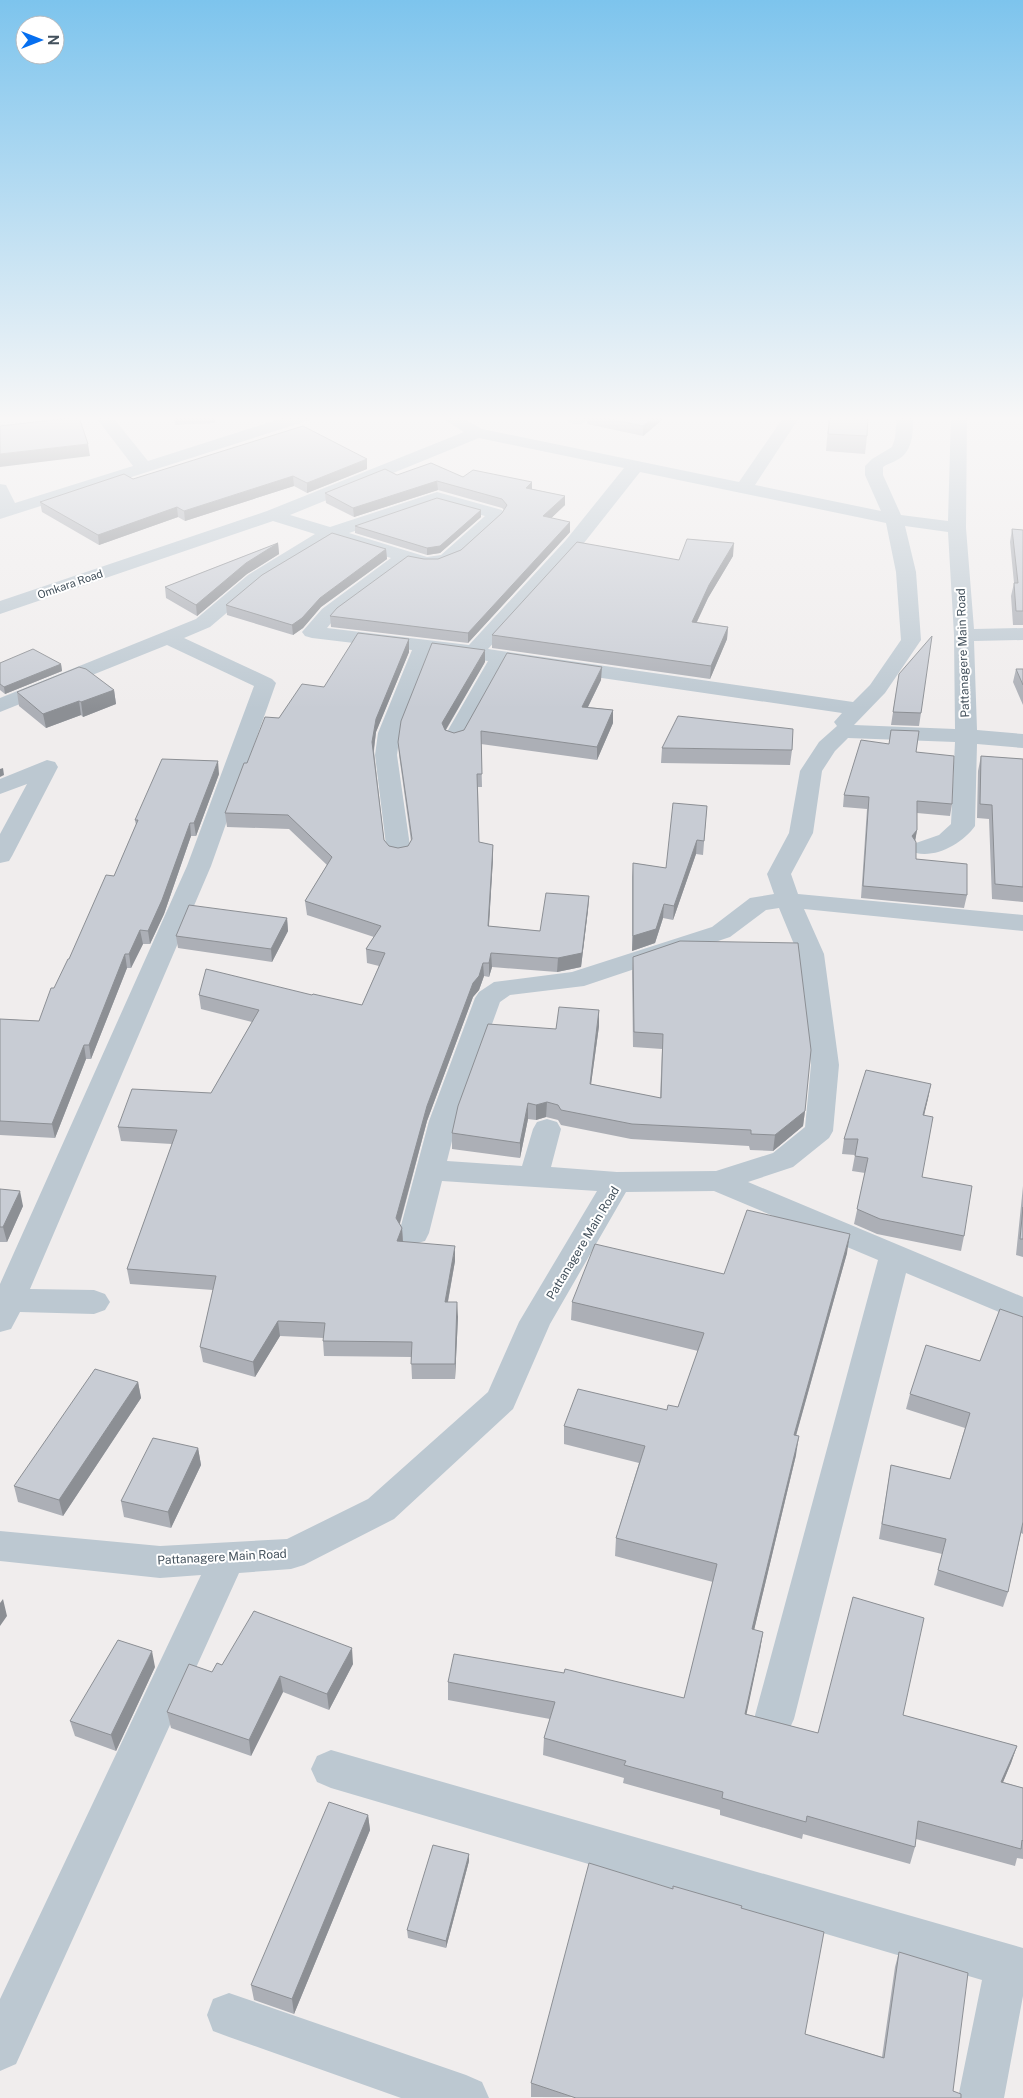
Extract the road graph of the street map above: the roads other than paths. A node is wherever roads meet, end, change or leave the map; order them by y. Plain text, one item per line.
1 (278, 513) edge
2 (391, 513) edge
3 (492, 513) edge
4 (598, 513) edge
5 (865, 513) edge
6 (891, 513) edge
7 (956, 513) edge
8 (273, 515) junction
9 (894, 519) junction
10 (956, 528) junction
11 (330, 533) junction
12 (405, 557) junction
13 (0, 608) edge
14 (1023, 634) edge
15 (964, 635) junction
16 (168, 638) junction
17 (424, 645) junction
18 (474, 652) junction
19 (500, 657) junction
20 (0, 706) edge
21 (858, 709) junction
22 (842, 731) junction
23 (966, 736) junction
24 (455, 737) edge
25 (1023, 740) edge
26 (0, 788) edge
27 (924, 848) dead end
28 (399, 853) edge
29 (0, 856) edge
30 (788, 900) junction
31 (1023, 923) edge
32 (547, 1129) dead end
33 (430, 1170) junction
34 (533, 1177) junction
35 (717, 1181) junction
36 (618, 1182) junction
37 (414, 1233) dead end
38 (895, 1256) junction
39 (94, 1302) dead end
40 (4, 1310) edge
41 (1023, 1310) edge
42 (0, 1546) edge
43 (228, 1558) junction
44 (774, 1719) edge
45 (332, 1769) dead end
46 (1015, 1968) edge
47 (229, 2015) dead end
48 (0, 2048) edge
49 (466, 2098) edge
50 (981, 2098) edge

1 - 8 street, Omkara Road
2 - 11 street
3 - 12 street
4 - 18 street
5 - 9 street
6 - 9 street
7 - 10 street, Pattanagere Main Road
8 - 11 street
8 - 13 street, Omkara Road
9 - 10 street
9 - 21 street
10 - 15 street, Pattanagere Main Road
11 - 12 street
11 - 16 street
12 - 17 street
14 - 15 street
15 - 23 street, Pattanagere Main Road
16 - 20 street
16 - 40 street
17 - 18 street
17 - 28 street
18 - 19 street
19 - 21 street
19 - 24 street
21 - 22 street
22 - 23 street, Pattanagere Main Road
22 - 30 street, Pattanagere Main Road
23 - 25 street
23 - 27 street
26 - 29 street
30 - 31 street
30 - 33 street
30 - 35 street, Pattanagere Main Road
32 - 34 street
33 - 34 street
33 - 37 street
34 - 36 street
35 - 36 street, Pattanagere Main Road
35 - 38 street
36 - 43 street, Pattanagere Main Road
38 - 41 street
38 - 44 street
39 - 40 street
42 - 43 street, Pattanagere Main Road
43 - 48 street
45 - 46 street
46 - 50 street
47 - 49 street

